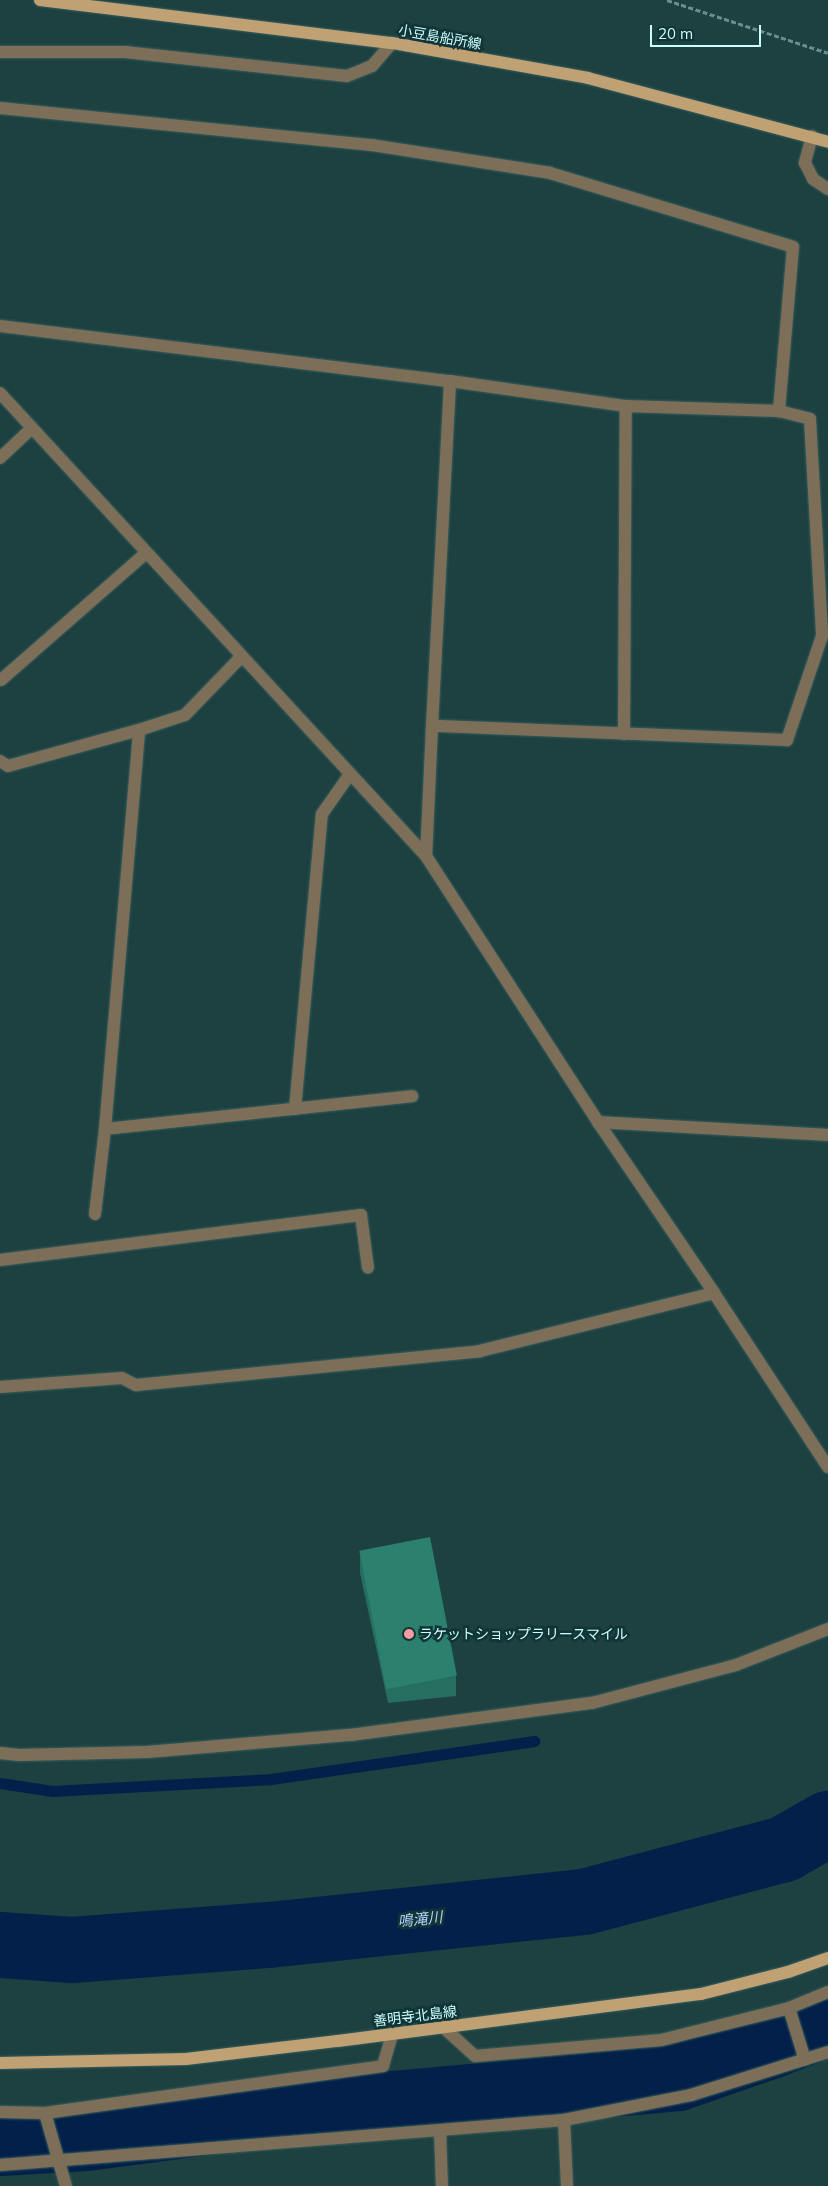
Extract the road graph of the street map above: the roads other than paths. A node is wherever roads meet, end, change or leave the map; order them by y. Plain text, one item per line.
1 (40, 0) edge
2 (392, 43) junction
3 (0, 52) edge
4 (0, 108) edge
5 (812, 136) junction
6 (828, 142) edge
7 (828, 189) edge
8 (0, 326) edge
9 (450, 381) junction
10 (0, 393) edge
11 (626, 406) junction
12 (779, 411) junction
13 (32, 428) junction
14 (0, 458) edge
15 (146, 553) junction
16 (241, 657) junction
17 (1, 680) edge
18 (432, 726) junction
19 (139, 730) junction
20 (624, 734) junction
21 (0, 761) edge
22 (350, 774) junction
23 (426, 856) junction
24 (412, 1096) dead end
25 (295, 1109) junction
26 (598, 1122) junction
27 (105, 1129) junction
28 (828, 1135) edge
29 (95, 1214) dead end
30 (0, 1260) edge
31 (368, 1268) dead end
32 (714, 1293) junction
33 (0, 1387) edge
34 (828, 1467) edge
35 (828, 1629) edge
36 (0, 1753) edge
37 (828, 1958) edge
38 (828, 1992) edge
39 (791, 2013) junction
40 (443, 2028) junction
41 (392, 2034) junction
42 (828, 2052) edge
43 (804, 2056) junction
44 (0, 2064) edge
45 (0, 2112) edge
46 (46, 2113) junction
47 (564, 2120) junction
48 (440, 2130) junction
49 (59, 2161) junction
50 (0, 2165) edge
51 (66, 2186) edge
52 (442, 2186) edge
53 (567, 2186) edge

1 - 2 main road, 小豆島船所線
2 - 3 street
2 - 5 main road, 小豆島船所線
4 - 12 street
5 - 6 main road, 小豆島船所線
5 - 7 street
8 - 9 street
9 - 11 street
9 - 18 street
10 - 13 street
11 - 12 street
11 - 20 street
12 - 20 street
13 - 14 street
13 - 15 street
15 - 16 street
15 - 17 street
16 - 19 street
16 - 22 street
18 - 20 street
18 - 23 street
19 - 21 street
19 - 27 street
22 - 23 street
22 - 25 street
23 - 26 street
24 - 25 street
25 - 27 street
26 - 28 street
26 - 32 street
27 - 29 street
30 - 31 street
32 - 33 street
32 - 34 street
35 - 36 street
37 - 40 main road, 善明寺北島線
38 - 39 street
39 - 40 street
39 - 43 street
40 - 41 main road, 善明寺北島線
41 - 44 main road, 善明寺北島線
41 - 46 street
42 - 43 street
43 - 47 street
45 - 46 street
46 - 49 street
47 - 48 street
47 - 53 street
48 - 49 street
48 - 52 street
49 - 50 street
49 - 51 street

